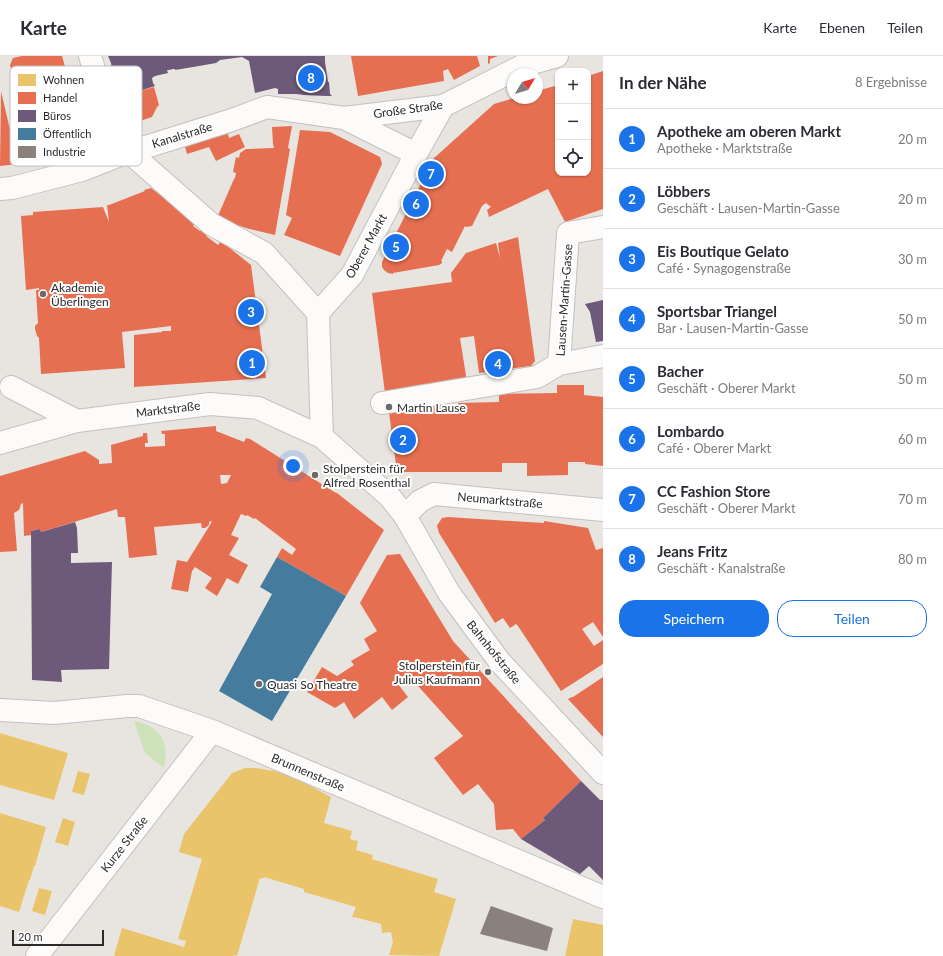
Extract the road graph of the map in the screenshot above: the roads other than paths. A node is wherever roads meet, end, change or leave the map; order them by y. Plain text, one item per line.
1 (90, 56) edge
2 (557, 56) edge
3 (94, 66) edge
4 (442, 106) junction
5 (337, 117) junction
6 (142, 148) edge
7 (416, 154) junction
8 (92, 166) edge
9 (140, 166) edge
10 (0, 189) edge
11 (603, 227) edge
12 (318, 314) junction
13 (603, 356) edge
14 (559, 364) junction
15 (11, 387) dead end
16 (382, 403) dead end
17 (77, 421) junction
18 (322, 437) junction
19 (0, 443) edge
20 (603, 510) edge
21 (404, 516) junction
22 (0, 710) edge
23 (212, 731) junction
24 (603, 773) edge
25 (603, 897) edge
26 (37, 956) edge

1 - 3 street
2 - 4 street, Große Straße
4 - 5 street, Große Straße
4 - 7 street, Oberer Markt
5 - 6 street, Kanalstraße
5 - 7 street
7 - 12 street, Oberer Markt
8 - 10 street, Kanalstraße
9 - 12 street
11 - 14 street, Lausen-Martin-Gasse
12 - 18 street
13 - 14 street
14 - 16 street, Lausen-Martin-Gasse
15 - 17 street
17 - 18 street, Marktstraße
17 - 19 street, Marktstraße
18 - 21 street
20 - 21 street, Neumarktstraße
21 - 24 street, Bahnhofstraße
22 - 23 street, Brunnenstraße
23 - 25 street, Brunnenstraße
23 - 26 street, Kurze Straße

